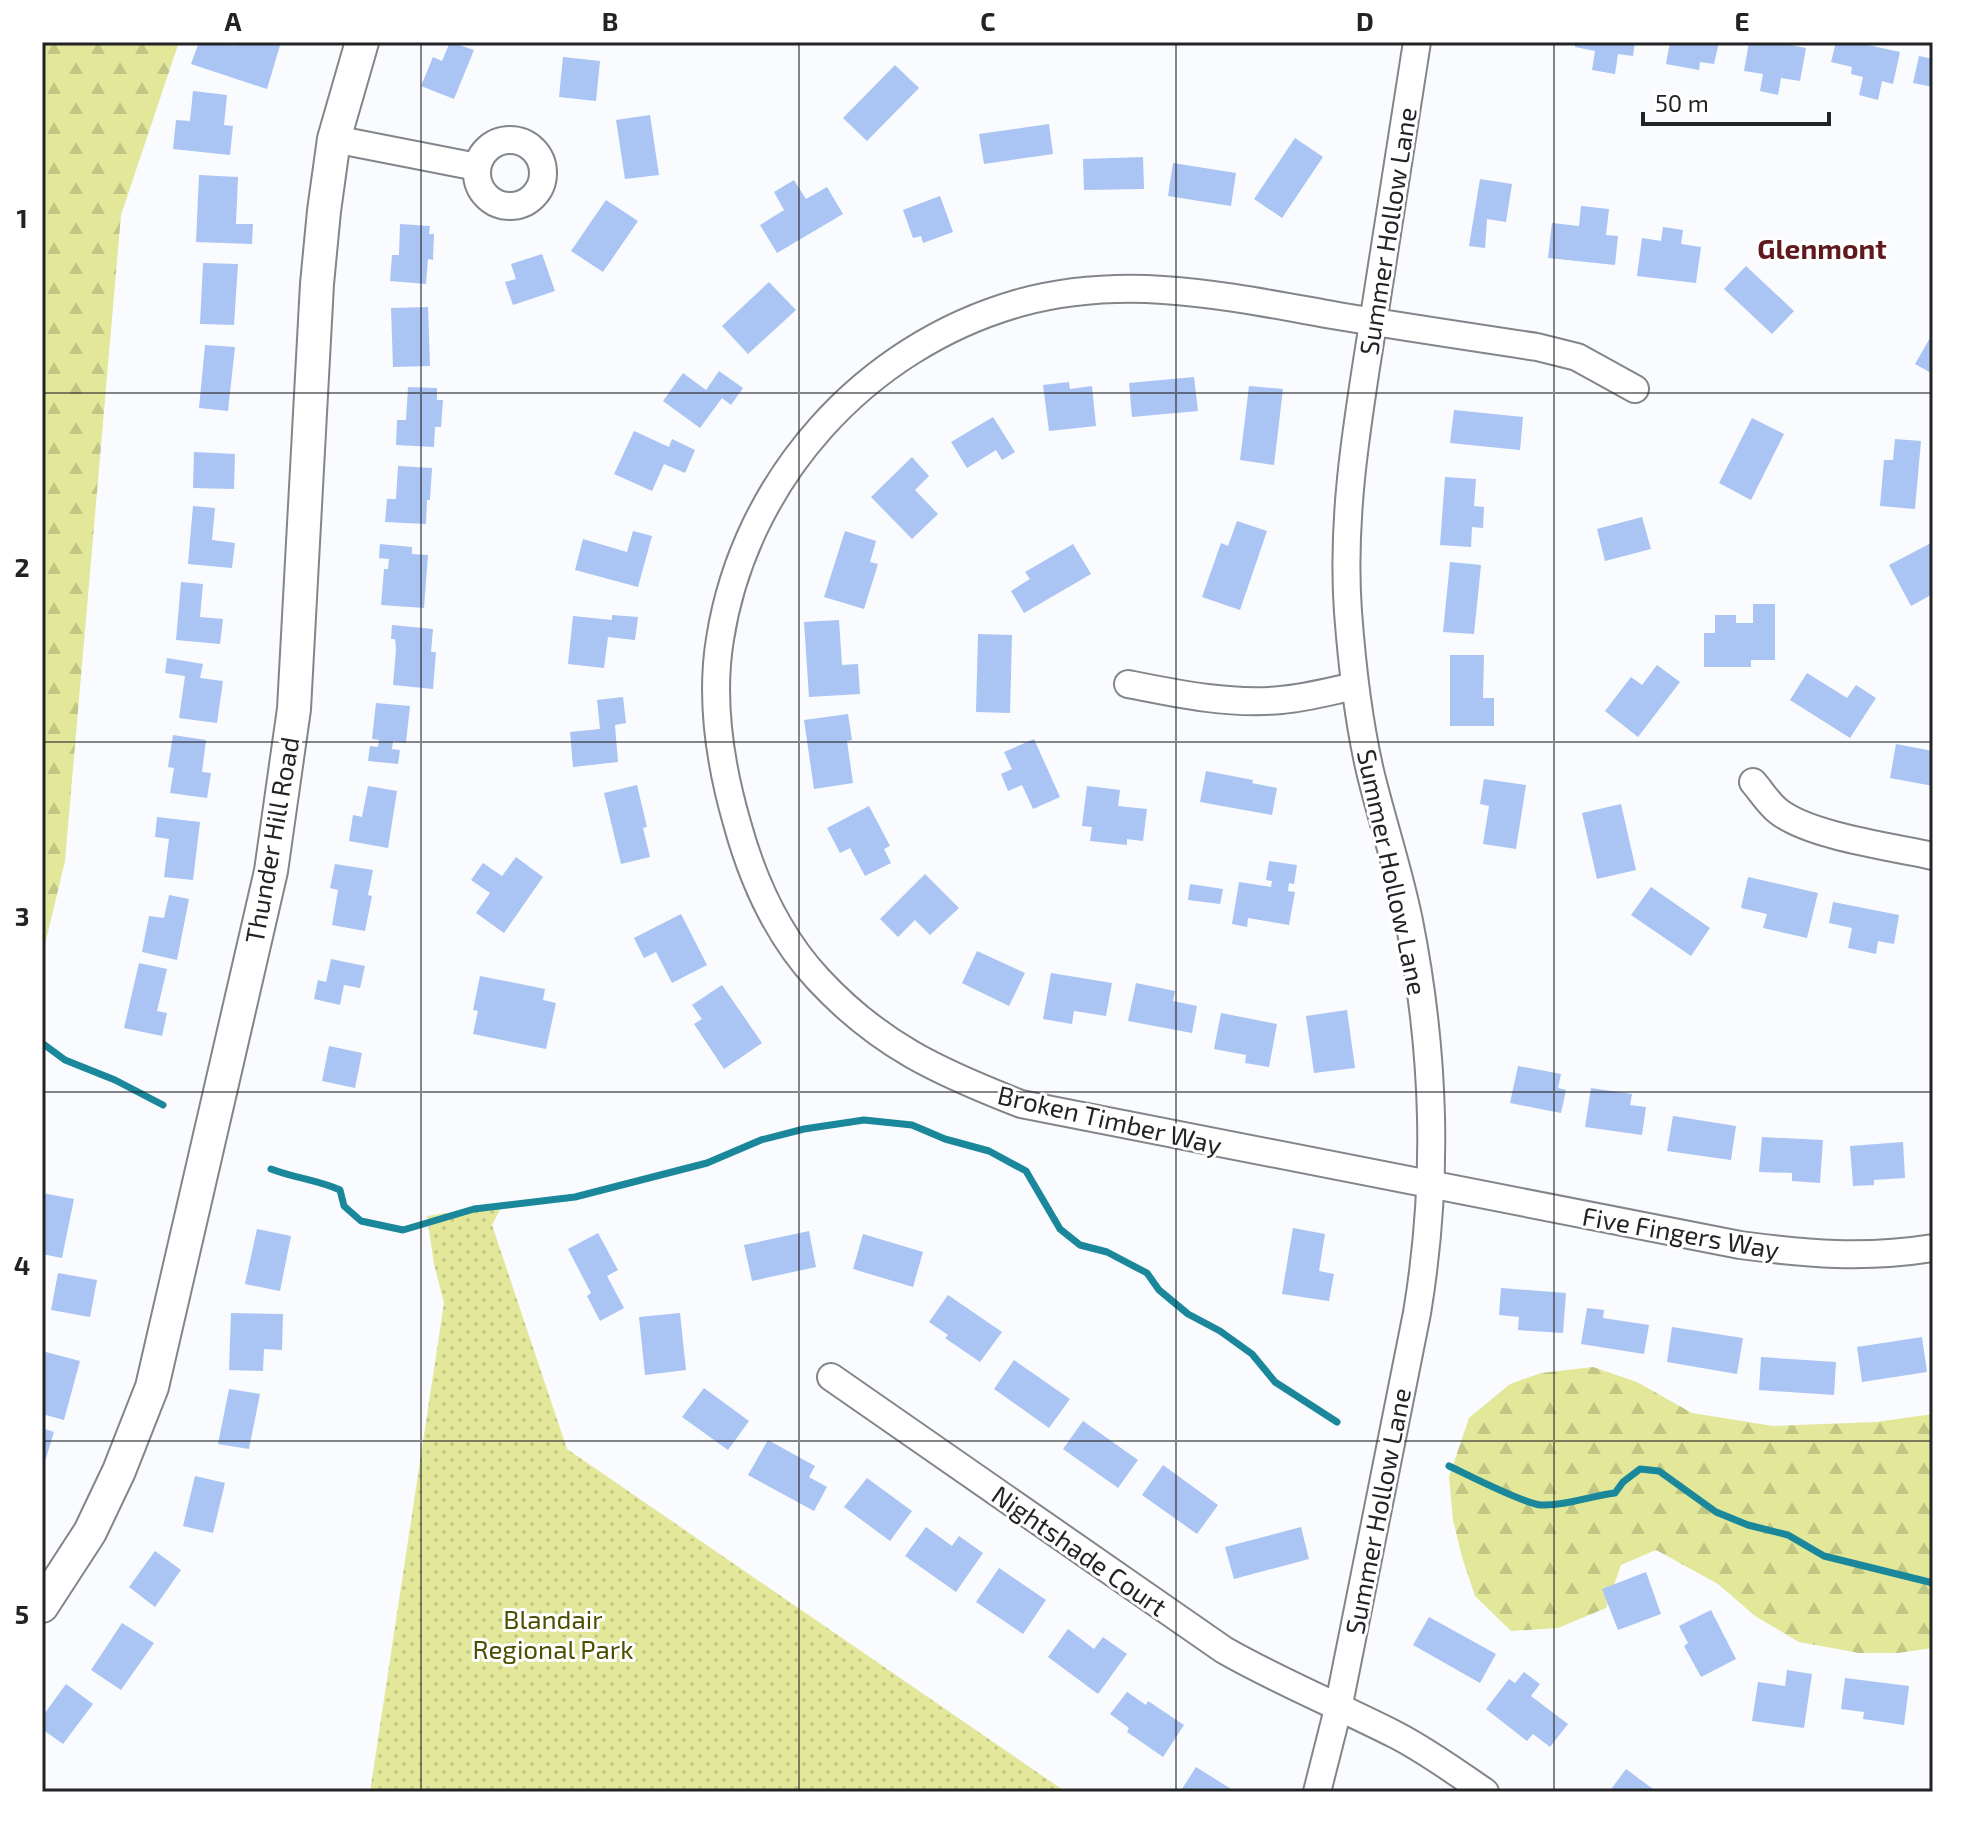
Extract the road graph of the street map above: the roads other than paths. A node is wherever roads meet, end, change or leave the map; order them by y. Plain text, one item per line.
1 (362, 42) edge
2 (1417, 42) edge
3 (334, 139) junction
4 (477, 167) dead end
5 (1373, 322) junction
6 (1635, 389) dead end
7 (1128, 684) dead end
8 (1355, 686) junction
9 (1753, 782) dead end
10 (1933, 856) edge
11 (1432, 1184) junction
12 (1933, 1248) edge
13 (831, 1377) dead end
14 (42, 1606) edge
15 (1338, 1709) junction
16 (1317, 1792) edge
17 (1485, 1792) edge

1 - 3 street, Thunder Hill Road
2 - 5 street, Summer Hollow Lane
3 - 4 street
3 - 14 street, Thunder Hill Road
5 - 6 street, Broken Timber Way
5 - 8 street, Summer Hollow Lane
5 - 11 street, Broken Timber Way
7 - 8 street
8 - 11 street, Summer Hollow Lane
9 - 10 street
11 - 12 street, Five Fingers Way
11 - 15 street, Summer Hollow Lane
13 - 15 street, Nightshade Court
15 - 16 street, Summer Hollow Lane
15 - 17 street, Nightshade Court

